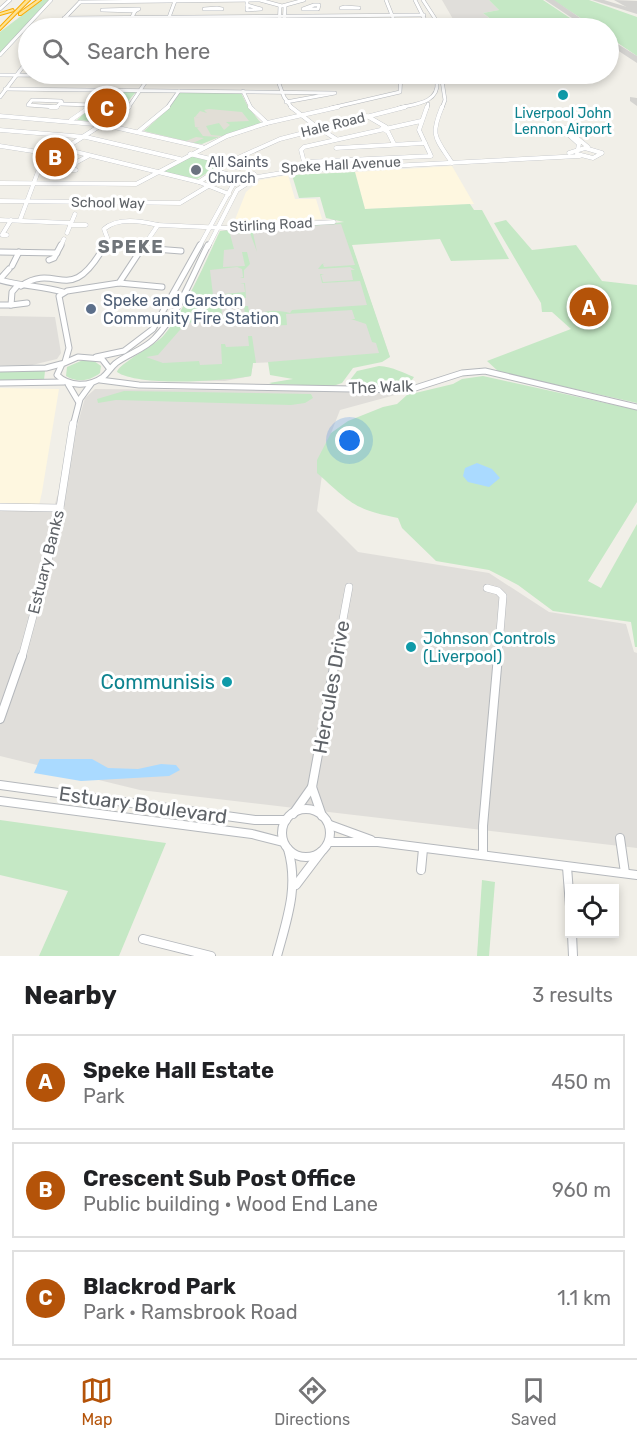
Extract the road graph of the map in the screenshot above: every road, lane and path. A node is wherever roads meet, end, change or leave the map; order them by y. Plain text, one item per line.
1 (10, 0) edge
2 (22, 0) edge
3 (28, 0) edge
4 (39, 0) edge
5 (51, 0) edge
6 (247, 0) edge
7 (304, 0) edge
8 (318, 0) edge
9 (386, 0) edge
10 (415, 0) edge
11 (423, 0) edge
12 (79, 1) edge
13 (175, 1) edge
14 (319, 5) dead end
15 (247, 6) dead end
16 (280, 6) junction
17 (285, 6) junction
18 (13, 10) junction
19 (350, 10) junction
20 (0, 11) edge
21 (214, 11) dead end
22 (424, 15) junction
23 (351, 16) junction
24 (393, 16) junction
25 (132, 17) junction
26 (170, 17) junction
27 (212, 17) junction
28 (280, 17) junction
29 (285, 17) junction
30 (34, 18) edge
31 (64, 18) joint
32 (102, 18) junction
33 (425, 18) edge
34 (435, 18) edge
35 (8, 21) junction
36 (0, 23) edge
37 (0, 30) edge
38 (18, 36) edge
39 (0, 55) edge
40 (18, 72) edge
41 (0, 76) edge
42 (14, 76) junction
43 (18, 76) edge
44 (145, 84) edge
45 (279, 84) edge
46 (401, 84) edge
47 (436, 84) edge
48 (442, 84) edge
49 (5, 90) junction
50 (105, 90) junction
51 (142, 90) junction
52 (179, 91) junction
53 (243, 91) junction
54 (280, 91) junction
55 (0, 98) edge
56 (286, 102) junction
57 (60, 104) junction
58 (92, 105) junction
59 (422, 105) dead end
60 (0, 116) edge
61 (299, 116) junction
62 (367, 116) junction
63 (71, 120) junction
64 (422, 121) junction
65 (267, 123) junction
66 (105, 124) junction
67 (384, 127) junction
68 (320, 129) junction
69 (0, 130) edge
70 (139, 131) junction
71 (86, 137) junction
72 (572, 138) junction
73 (336, 139) junction
74 (329, 141) junction
75 (425, 143) junction
76 (394, 144) junction
77 (387, 145) junction
78 (0, 146) edge
79 (203, 147) junction
80 (336, 148) junction
81 (589, 148) junction
82 (64, 149) junction
83 (577, 150) junction
84 (45, 153) junction
85 (190, 154) junction
86 (543, 155) junction
87 (88, 156) junction
88 (580, 156) junction
89 (393, 158) junction
90 (180, 159) junction
91 (340, 160) junction
92 (451, 161) junction
93 (226, 164) junction
94 (240, 168) dead end
95 (76, 170) dead end
96 (215, 171) junction
97 (264, 171) junction
98 (299, 171) junction
99 (156, 173) junction
100 (227, 174) dead end
101 (199, 182) junction
102 (0, 183) edge
103 (33, 183) junction
104 (210, 185) junction
105 (227, 194) junction
106 (235, 195) junction
107 (0, 201) edge
108 (30, 202) junction
109 (72, 215) dead end
110 (0, 220) edge
111 (11, 220) junction
112 (20, 220) junction
113 (334, 222) dead end
114 (70, 224) junction
115 (87, 225) dead end
116 (158, 225) junction
117 (208, 227) junction
118 (216, 227) junction
119 (67, 233) dead end
120 (7, 235) dead end
121 (53, 244) dead end
122 (142, 248) junction
123 (181, 251) dead end
124 (0, 252) edge
125 (19, 252) junction
126 (57, 252) junction
127 (49, 260) dead end
128 (19, 264) dead end
129 (11, 267) junction
130 (0, 280) edge
131 (119, 283) junction
132 (19, 286) junction
133 (162, 287) dead end
134 (63, 292) junction
135 (27, 303) dead end
136 (0, 305) edge
137 (11, 305) junction
138 (69, 348) junction
139 (85, 356) junction
140 (96, 357) junction
141 (63, 363) junction
142 (0, 369) edge
143 (109, 370) junction
144 (97, 381) junction
145 (118, 381) junction
146 (0, 383) edge
147 (66, 383) junction
148 (78, 401) junction
149 (637, 407) edge
150 (0, 507) edge
151 (60, 508) junction
152 (349, 587) dead end
153 (488, 588) dead end
154 (0, 719) edge
155 (0, 785) edge
156 (312, 787) junction
157 (0, 801) edge
158 (322, 816) junction
159 (289, 817) junction
160 (330, 825) junction
161 (620, 838) dead end
162 (330, 842) junction
163 (378, 842) junction
164 (285, 845) junction
165 (423, 849) junction
166 (321, 852) junction
167 (483, 855) junction
168 (567, 867) junction
169 (421, 870) dead end
170 (625, 873) junction
171 (637, 875) edge
172 (568, 884) edge
173 (296, 885) junction
174 (572, 938) edge
175 (143, 939) dead end
176 (211, 956) edge
177 (277, 956) edge
178 (573, 956) edge

1 - 20 street
2 - 18 highway
3 - 35 highway
4 - 35 highway
5 - 30 street
6 - 13 street
6 - 15 street
6 - 16 street
7 - 17 street
8 - 14 street
9 - 24 street
10 - 22 street
11 - 34 street
12 - 13 street
12 - 31 street
13 - 26 street
16 - 17 street
16 - 28 street
17 - 29 street
18 - 20 highway
18 - 36 highway
19 - 19 street
19 - 23 street
21 - 27 street
22 - 24 street
22 - 33 street
23 - 24 street
23 - 29 street
25 - 26 street
25 - 32 street
25 - 32 street
26 - 27 street
27 - 28 street
28 - 29 street
31 - 32 street
35 - 37 highway
38 - 39 street
40 - 42 street
41 - 42 street
42 - 43 street
42 - 49 street
44 - 51 street
45 - 54 street
46 - 61 street
47 - 62 street, Hale Road
48 - 92 street
49 - 50 street
49 - 55 street
50 - 51 street
50 - 58 street
51 - 52 street
51 - 66 street
52 - 53 street
52 - 70 street
53 - 54 street
53 - 65 street
54 - 56 street
54 - 56 street
56 - 61 street
57 - 57 street
57 - 58 street
58 - 63 street
59 - 64 street
60 - 63 street
61 - 65 street
61 - 68 street
62 - 67 street
62 - 68 street, Hale Road
63 - 66 street
64 - 67 street
64 - 75 street
65 - 79 street
66 - 70 street
66 - 71 street
67 - 73 street
67 - 76 street
68 - 73 street
68 - 93 street, Hale Road
69 - 71 street
70 - 79 street
71 - 82 street
71 - 90 street
72 - 81 street
72 - 83 street
72 - 86 street
73 - 74 street
74 - 80 street
74 - 91 street
75 - 76 street
75 - 89 street
76 - 77 street
77 - 80 street
77 - 89 street
78 - 84 street
79 - 85 street
80 - 91 street
81 - 83 street, Speke Hall Avenue
81 - 88 street, Speke Hall Avenue
82 - 84 street
82 - 87 street
83 - 86 street, Speke Hall Avenue
83 - 88 street
84 - 103 street
85 - 90 street
85 - 93 street
86 - 92 street, Speke Hall Avenue
87 - 95 street
87 - 99 street
88 - 92 street, Speke Hall Avenue
89 - 91 street
90 - 99 street
92 - 97 street, Speke Hall Avenue
92 - 98 street, Speke Hall Avenue
93 - 94 street
93 - 96 street, Hale Road
96 - 100 street
96 - 101 street, Hale Road
97 - 98 street
97 - 105 street, Speke Hall Avenue
98 - 106 street, Speke Hall Avenue
99 - 101 street
99 - 103 street
101 - 104 street
102 - 103 street
103 - 108 street
104 - 105 street
104 - 108 street, School Way
105 - 106 street
105 - 117 street, Speke Hall Avenue
106 - 118 street, Speke Hall Avenue
107 - 108 street, School Way
108 - 112 street
109 - 114 street
110 - 111 street
111 - 112 street
111 - 120 street
112 - 114 street
113 - 118 street, Stirling Road
114 - 115 street
114 - 119 street
116 - 117 street, Stirling Road
116 - 122 street
116 - 132 street, Stirling Road
117 - 118 street, Stirling Road
117 - 140 street, Speke Hall Avenue
118 - 143 street, Speke Hall Avenue
121 - 126 street
122 - 123 street
122 - 131 street
124 - 125 street
125 - 126 street
125 - 129 street
126 - 127 street
128 - 129 street
129 - 130 street
130 - 132 street
131 - 133 street
131 - 134 street
132 - 134 street
132 - 137 street
134 - 138 street
135 - 137 street
136 - 137 street
138 - 139 street
138 - 141 street
139 - 140 street, Speke Hall Avenue
139 - 141 street
140 - 143 street
141 - 142 street
141 - 147 street
143 - 144 street, Speke Hall Avenue
143 - 145 street
144 - 145 street, The Walk
144 - 147 street, The Walk
144 - 148 street
145 - 149 street, The Walk
146 - 147 street
147 - 148 street
148 - 151 street, Estuary Banks
150 - 151 street
151 - 154 street, Estuary Banks
152 - 156 street, Hercules Drive
153 - 167 street
155 - 159 street, Estuary Boulevard
156 - 158 street, Hercules Drive
156 - 159 street, Hercules Drive
157 - 164 street, Estuary Boulevard
158 - 159 street
158 - 160 street
159 - 164 street
160 - 162 street
160 - 163 street
161 - 170 street
162 - 163 street
162 - 166 street
163 - 165 street
164 - 166 street
164 - 173 street
165 - 167 street
165 - 169 street
166 - 173 street
167 - 168 street
168 - 170 street
168 - 172 street
170 - 171 street
173 - 177 street
174 - 178 street
175 - 176 street

